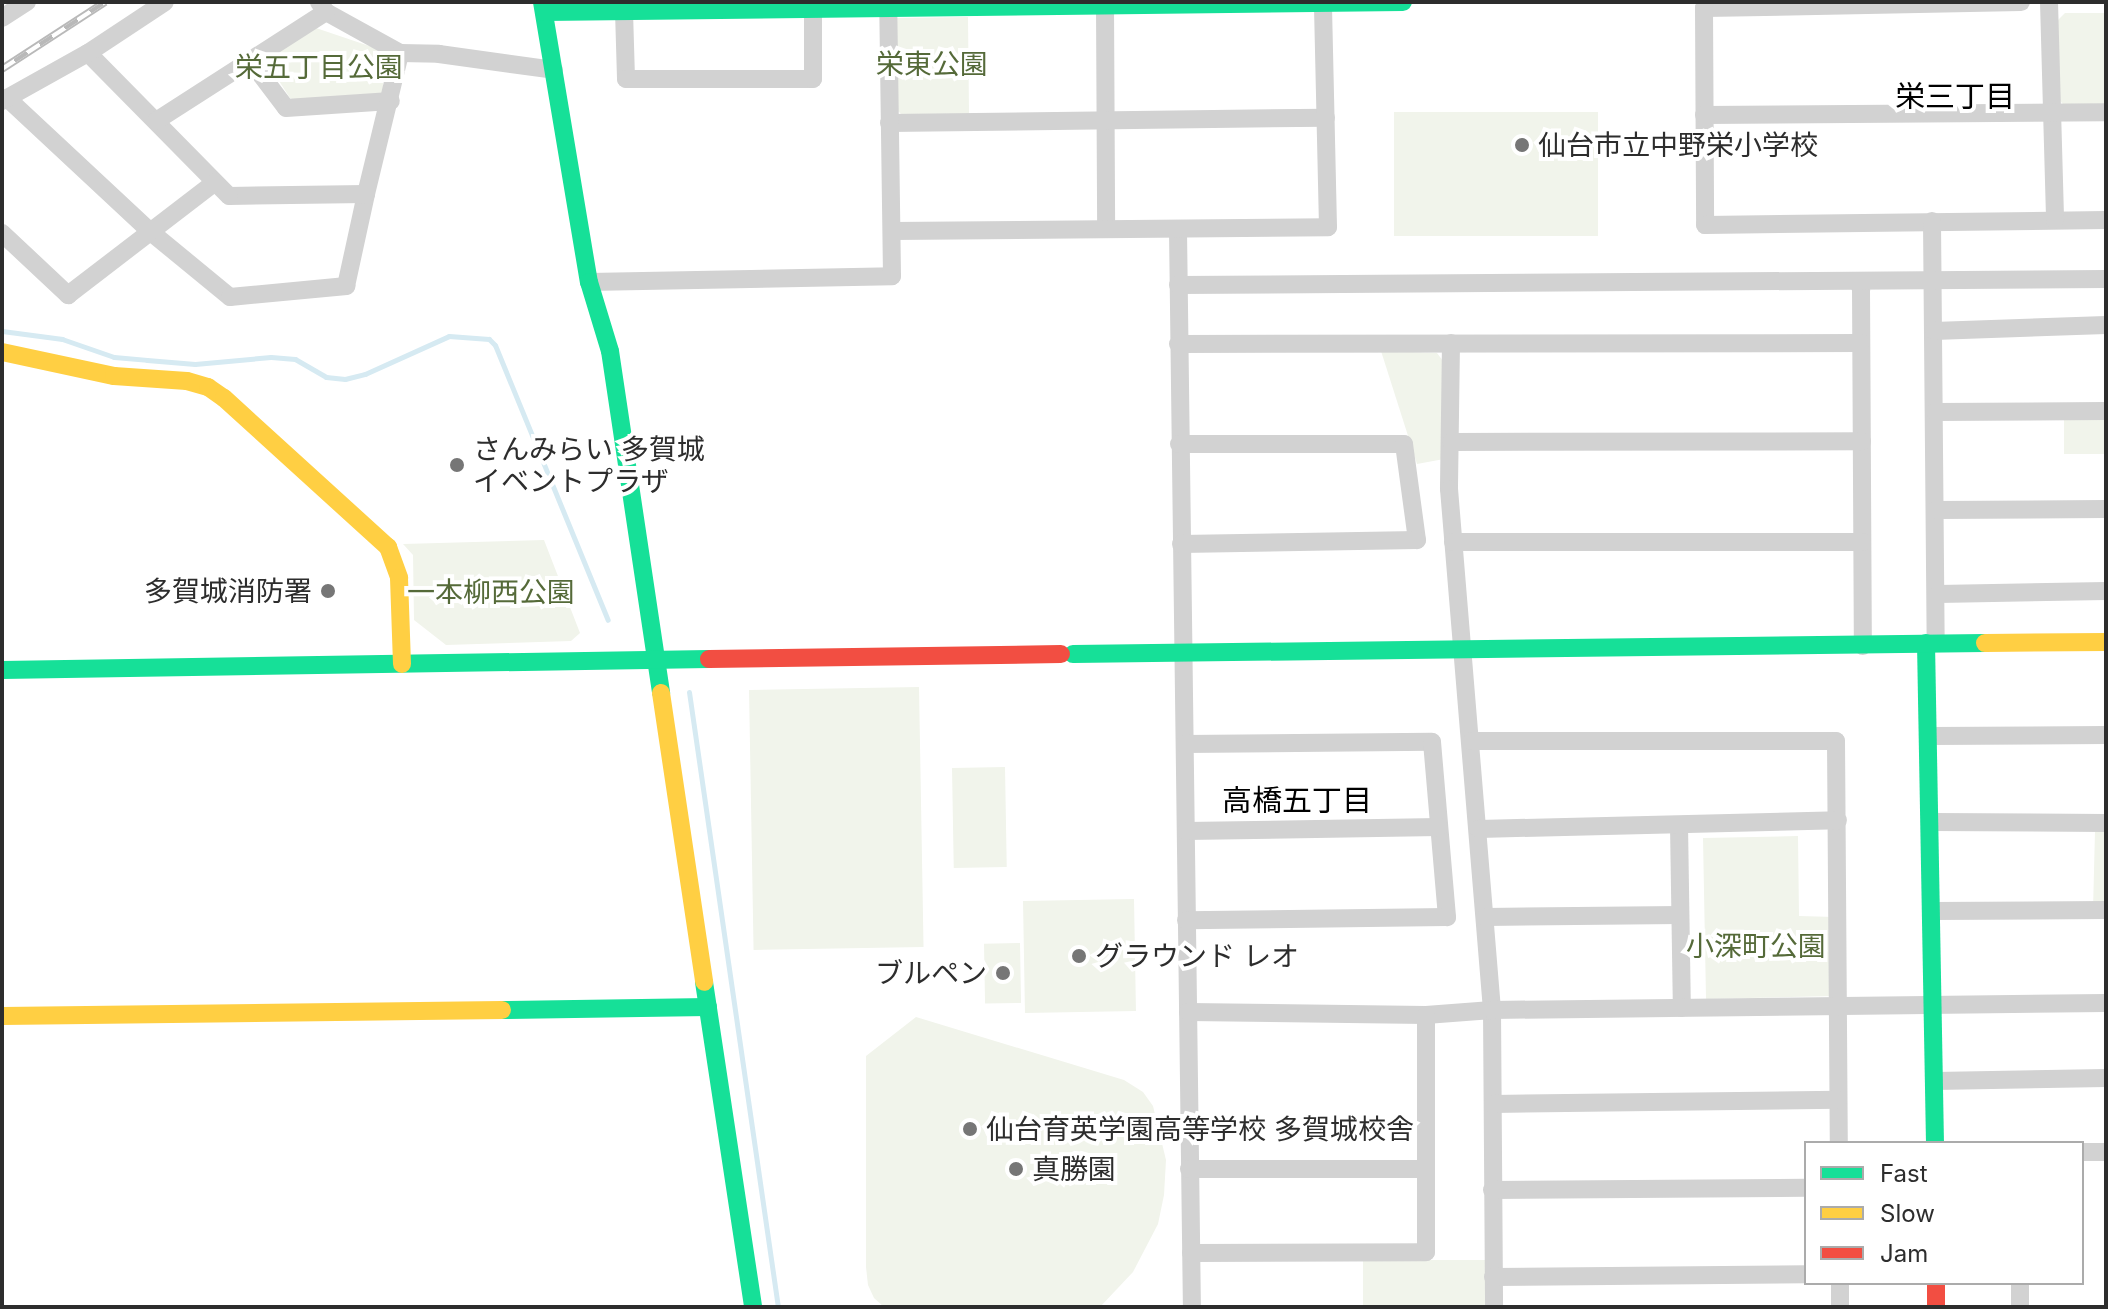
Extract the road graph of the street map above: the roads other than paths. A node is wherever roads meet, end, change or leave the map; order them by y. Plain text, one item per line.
1 (27, 2) edge
2 (165, 2) edge
3 (1403, 2) edge
4 (1936, 2) edge
5 (2021, 2) edge
6 (2049, 2) edge
7 (1282, 3) edge
8 (1323, 3) edge
9 (978, 4) edge
10 (888, 5) edge
11 (813, 6) edge
12 (1105, 6) junction
13 (322, 7) edge
14 (543, 7) edge
15 (624, 11) junction
16 (2, 18) edge
17 (88, 53) junction
18 (400, 53) junction
19 (249, 59) junction
20 (554, 70) junction
21 (4, 100) edge
22 (391, 101) junction
23 (2052, 112) junction
24 (2106, 112) edge
25 (1704, 115) junction
26 (1326, 118) junction
27 (1105, 120) junction
28 (156, 121) junction
29 (889, 123) junction
30 (215, 182) junction
31 (366, 194) junction
32 (2055, 220) junction
33 (2106, 220) edge
34 (1932, 221) junction
35 (1106, 229) junction
36 (1178, 230) junction
37 (892, 231) junction
38 (2, 233) edge
39 (152, 233) junction
40 (2106, 279) edge
41 (1858, 281) junction
42 (589, 282) junction
43 (1931, 283) junction
44 (1178, 285) junction
45 (2106, 325) edge
46 (1934, 331) junction
47 (1451, 343) junction
48 (1861, 343) junction
49 (1178, 344) junction
50 (2, 352) edge
51 (2106, 411) edge
52 (1935, 412) junction
53 (1862, 441) junction
54 (1451, 442) junction
55 (1179, 444) junction
56 (2106, 509) edge
57 (1936, 510) junction
58 (1453, 542) junction
59 (1862, 542) junction
60 (1181, 544) junction
61 (2106, 591) edge
62 (1938, 594) junction
63 (2106, 642) edge
64 (1931, 643) junction
65 (1863, 646) junction
66 (1463, 649) junction
67 (1183, 651) junction
68 (659, 659) junction
69 (402, 664) junction
70 (2, 670) edge
71 (2106, 735) edge
72 (1930, 736) junction
73 (1472, 741) junction
74 (1185, 744) junction
75 (1838, 820) junction
76 (1931, 822) junction
77 (2106, 823) edge
78 (1679, 825) junction
79 (1439, 827) junction
80 (1479, 829) junction
81 (1186, 831) junction
82 (2106, 910) edge
83 (1932, 911) junction
84 (1680, 915) junction
85 (1486, 917) junction
86 (1186, 920) junction
87 (2106, 1003) edge
88 (1933, 1004) junction
89 (1839, 1006) junction
90 (708, 1007) junction
91 (1682, 1008) junction
92 (1492, 1010) junction
93 (1188, 1012) junction
94 (1426, 1015) junction
95 (2, 1016) edge
96 (2106, 1078) edge
97 (1935, 1081) junction
98 (1838, 1100) junction
99 (1493, 1104) junction
100 (1839, 1141) edge
101 (1935, 1141) edge
102 (2084, 1152) edge
103 (2106, 1152) edge
104 (1189, 1169) junction
105 (1426, 1169) junction
106 (1804, 1188) edge
107 (1492, 1190) junction
108 (1191, 1253) junction
109 (1804, 1274) edge
110 (1493, 1277) junction
111 (1840, 1285) edge
112 (1936, 1285) edge
113 (2020, 1285) edge
114 (753, 1307) edge
115 (1192, 1307) edge
116 (1494, 1307) edge
117 (1840, 1307) edge
118 (1936, 1307) edge
119 (2020, 1307) edge

1 - 16 street
2 - 17 street
3 - 8 street
4 - 5 street
4 - 25 street
6 - 23 street
7 - 8 street
7 - 12 street
8 - 26 street
9 - 10 street
9 - 12 street
10 - 11 street
10 - 29 street
11 - 15 street
11 - 15 street
12 - 27 street
13 - 18 street
13 - 19 street
14 - 15 street
14 - 20 street
17 - 21 street
17 - 28 street
18 - 20 street
18 - 22 street
19 - 22 street
19 - 28 street
20 - 42 street
21 - 39 street
22 - 31 street
23 - 24 street
23 - 25 street
23 - 32 street
25 - 34 street
26 - 27 street
26 - 36 street
27 - 29 street
27 - 35 street
28 - 30 street
29 - 37 street
30 - 31 street
30 - 39 street
31 - 39 street
32 - 33 street
32 - 34 street
34 - 43 street
35 - 36 street
35 - 37 street
36 - 44 street
37 - 42 street
38 - 39 street
40 - 43 street
41 - 43 street
41 - 44 street
41 - 48 street
42 - 68 street
43 - 46 street
44 - 49 street
45 - 46 street
46 - 52 street
47 - 48 street
47 - 49 street
47 - 54 street
48 - 53 street
49 - 55 street
50 - 69 street
51 - 52 street
52 - 57 street
53 - 54 street
53 - 59 street
54 - 58 street
55 - 60 street
55 - 60 street
56 - 57 street
57 - 62 street
58 - 59 street
58 - 66 street
59 - 65 street
60 - 67 street
61 - 62 street
62 - 64 street
63 - 64 street
64 - 65 street
64 - 72 street
65 - 66 street
66 - 67 street
66 - 73 street
67 - 68 street
67 - 74 street
68 - 69 street
68 - 90 street
69 - 70 street
71 - 72 street
72 - 76 street
73 - 75 street
73 - 80 street
74 - 79 street
74 - 81 street
75 - 78 street
75 - 89 street
76 - 77 street
76 - 83 street
78 - 80 street
78 - 84 street
79 - 81 street
79 - 86 street
80 - 85 street
81 - 86 street
82 - 83 street
83 - 88 street
84 - 85 street
84 - 91 street
85 - 92 street
86 - 93 street
87 - 88 street
88 - 89 street
88 - 97 street
89 - 91 street
89 - 98 street
90 - 95 street
90 - 114 street
91 - 92 street
92 - 94 street
92 - 99 street
93 - 94 street
93 - 104 street
94 - 105 street
96 - 97 street
97 - 101 street
98 - 99 street
98 - 100 street
99 - 107 street
102 - 103 street
104 - 105 street
104 - 108 street
105 - 108 street
106 - 107 street
107 - 110 street
108 - 115 street
109 - 110 street
110 - 116 street
111 - 117 street
112 - 118 street
113 - 119 street

